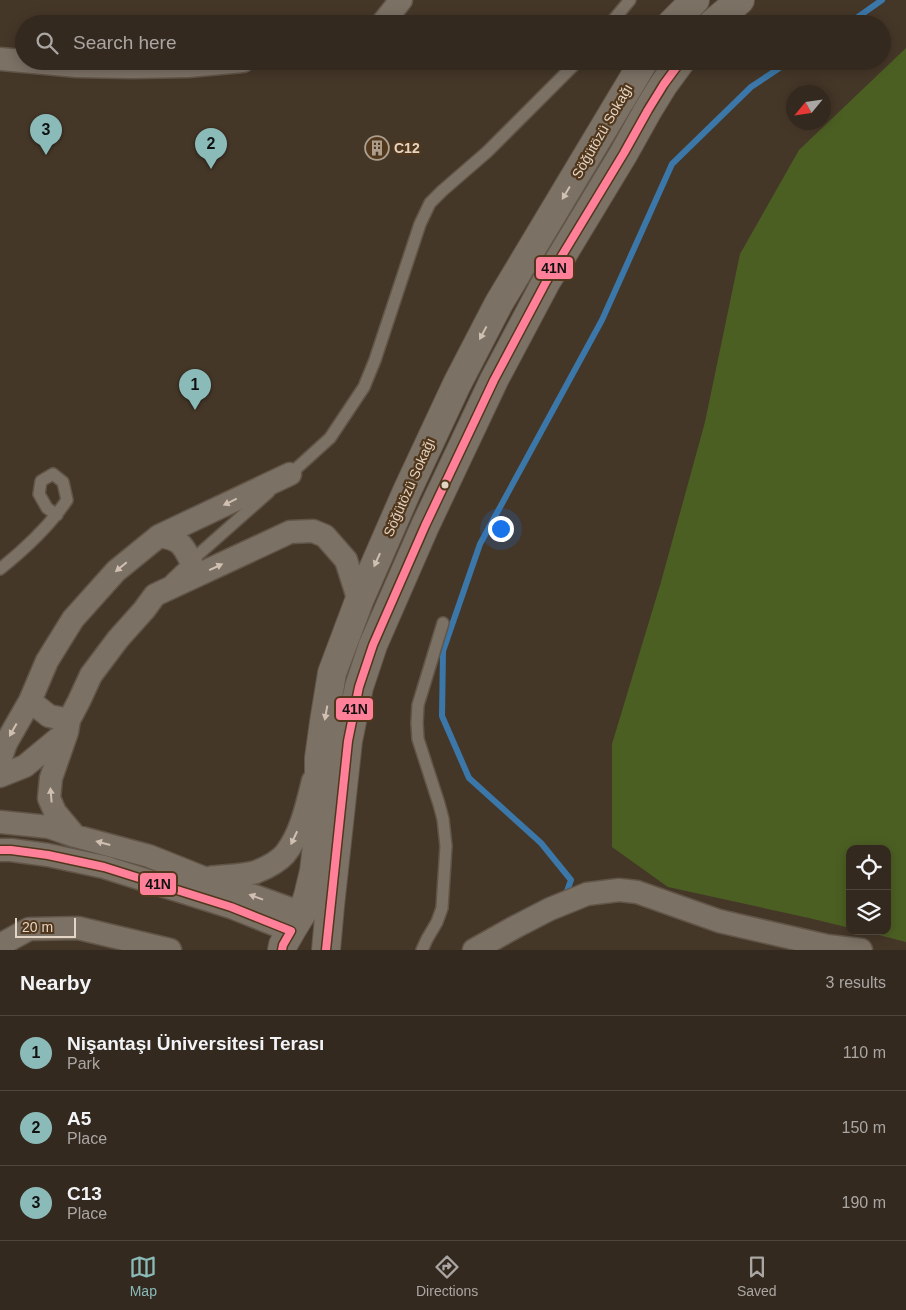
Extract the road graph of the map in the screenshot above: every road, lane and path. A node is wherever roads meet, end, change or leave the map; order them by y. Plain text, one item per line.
1 (401, 0) edge
2 (630, 0) edge
3 (695, 0) edge
4 (740, 0) edge
5 (389, 15) edge
6 (618, 15) edge
7 (680, 15) edge
8 (722, 15) edge
9 (0, 59) edge
10 (15, 60) edge
11 (569, 70) edge
12 (639, 70) edge
13 (674, 70) edge
14 (290, 474) junction
15 (57, 515) dead end
16 (159, 536) junction
17 (191, 560) junction
18 (0, 569) edge
19 (156, 595) junction
20 (358, 601) junction
21 (443, 622) dead end
22 (30, 701) junction
23 (68, 726) junction
24 (319, 758) junction
25 (0, 760) edge
26 (0, 776) edge
27 (0, 822) edge
28 (75, 836) junction
29 (0, 850) edge
30 (204, 878) junction
31 (292, 931) edge
32 (327, 939) edge
33 (0, 945) edge
34 (166, 950) edge
35 (422, 950) edge
36 (474, 950) edge
37 (861, 950) edge

1 - 5 street
2 - 6 lane
3 - 7 street
4 - 8 street
9 - 10 street
11 - 14 lane
12 -> 20 street, Söğütözü Sokağı
13 - 32 street, Söğütözü Sokağı
14 -> 16 street
14 - 17 lane
15 - 18 lane
16 - 17 street
16 -> 22 street
17 - 19 lane
19 -> 20 street
19 - 23 street
20 -> 24 street, Söğütözü Sokağı
21 - 35 lane
22 - 23 street
22 -> 25 street
23 - 26 street
28 -> 23 street
24 -> 30 street
24 - 31 street, Söğütözü Sokağı
27 - 28 street
30 -> 28 street
29 - 31 street
31 -> 30 street
31 - 32 street
33 - 34 street
36 - 37 street

